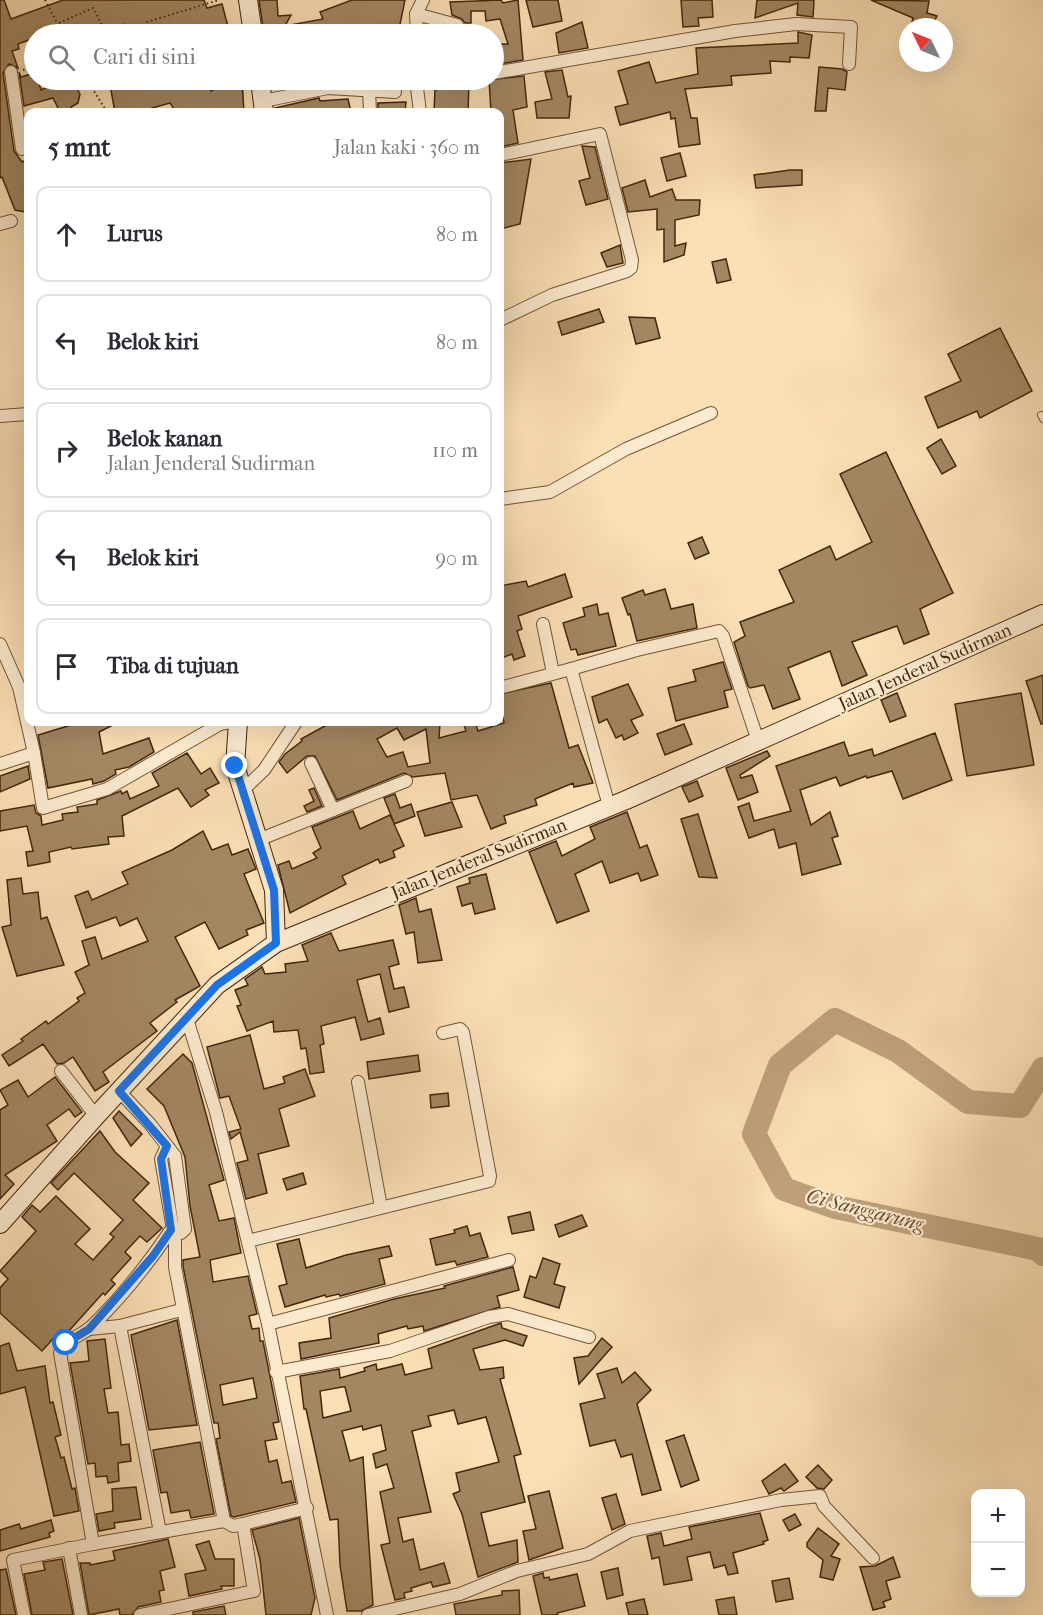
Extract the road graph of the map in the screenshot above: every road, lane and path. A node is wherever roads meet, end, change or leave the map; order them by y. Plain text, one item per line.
1 (45, 0) edge
2 (219, 0) edge
3 (248, 0) edge
4 (423, 0) edge
5 (416, 14) junction
6 (59, 23) joint
7 (101, 24) edge
8 (146, 24) edge
9 (252, 24) edge
10 (416, 24) edge
11 (453, 24) edge
12 (849, 64) dead end
13 (504, 71) edge
14 (11, 72) dead end
15 (93, 90) edge
16 (263, 90) edge
17 (318, 90) edge
18 (369, 90) joint
19 (417, 90) edge
20 (395, 92) dead end
21 (267, 105) edge
22 (104, 108) edge
23 (370, 108) edge
24 (419, 108) edge
25 (22, 149) dead end
26 (504, 154) edge
27 (504, 318) edge
28 (711, 413) dead end
29 (24, 414) edge
30 (0, 416) edge
31 (504, 498) edge
32 (1043, 614) edge
33 (543, 624) dead end
34 (0, 644) edge
35 (571, 669) junction
36 (553, 673) junction
37 (504, 687) edge
38 (24, 709) edge
39 (28, 726) edge
40 (217, 726) edge
41 (238, 726) edge
42 (293, 726) edge
43 (758, 741) junction
44 (34, 753) junction
45 (311, 763) dead end
46 (0, 764) edge
47 (406, 781) dead end
48 (242, 787) junction
49 (609, 806) junction
50 (333, 810) junction
51 (258, 840) junction
52 (276, 943) junction
53 (187, 1019) junction
54 (443, 1033) dead end
55 (60, 1071) dead end
56 (358, 1082) dead end
57 (119, 1091) junction
58 (96, 1116) junction
59 (167, 1146) junction
60 (381, 1207) junction
61 (0, 1224) edge
62 (173, 1236) junction
63 (248, 1241) junction
64 (509, 1260) dead end
65 (181, 1310) junction
66 (268, 1324) junction
67 (120, 1326) junction
68 (89, 1329) junction
69 (589, 1337) dead end
70 (276, 1372) junction
71 (307, 1508) junction
72 (224, 1521) junction
73 (243, 1524) junction
74 (160, 1532) junction
75 (93, 1544) junction
76 (69, 1548) junction
77 (873, 1558) dead end
78 (24, 1615) edge
79 (81, 1615) edge
80 (140, 1615) edge
81 (327, 1615) edge
82 (368, 1615) edge

1 - 6 path
2 - 8 path
3 - 9 main road
4 - 5 street
5 - 10 street
5 - 11 street
6 - 7 path
12 - 13 street
14 - 25 street
15 - 22 path
16 - 21 main road
17 - 21 street
18 - 20 street
18 - 23 street
19 - 24 street
26 - 27 street
28 - 31 street
29 - 30 street
32 - 43 main road, Jalan Jenderal Sudirman
33 - 36 street
34 - 38 street
35 - 36 street
35 - 43 street
35 - 49 street
36 - 37 street
39 - 44 street
40 - 44 street
41 - 48 main road
42 - 48 street
43 - 49 main road, Jalan Jenderal Sudirman
44 - 46 street
45 - 50 street
47 - 50 street
48 - 51 main road
49 - 52 main road, Jalan Jenderal Sudirman
50 - 51 street
51 - 52 main road
52 - 53 main road, Jalan Jenderal Sudirman
53 - 57 main road, Jalan Jenderal Sudirman
53 - 63 street
54 - 60 street
55 - 58 street
56 - 60 street
57 - 58 main road, Jalan Jenderal Sudirman
57 - 59 street
58 - 61 main road, Jalan Jenderal Sudirman
59 - 62 street
59 - 62 street
60 - 63 street
62 - 65 street
62 - 68 street
63 - 66 street
64 - 66 street
65 - 67 street
65 - 72 street
66 - 70 street
67 - 68 street
67 - 74 street
68 - 75 street
69 - 70 street
70 - 71 street
71 - 73 street
71 - 81 street
72 - 73 street
72 - 74 street
73 - 80 street
74 - 75 street
75 - 76 street
76 - 78 street
76 - 79 street
77 - 82 street

